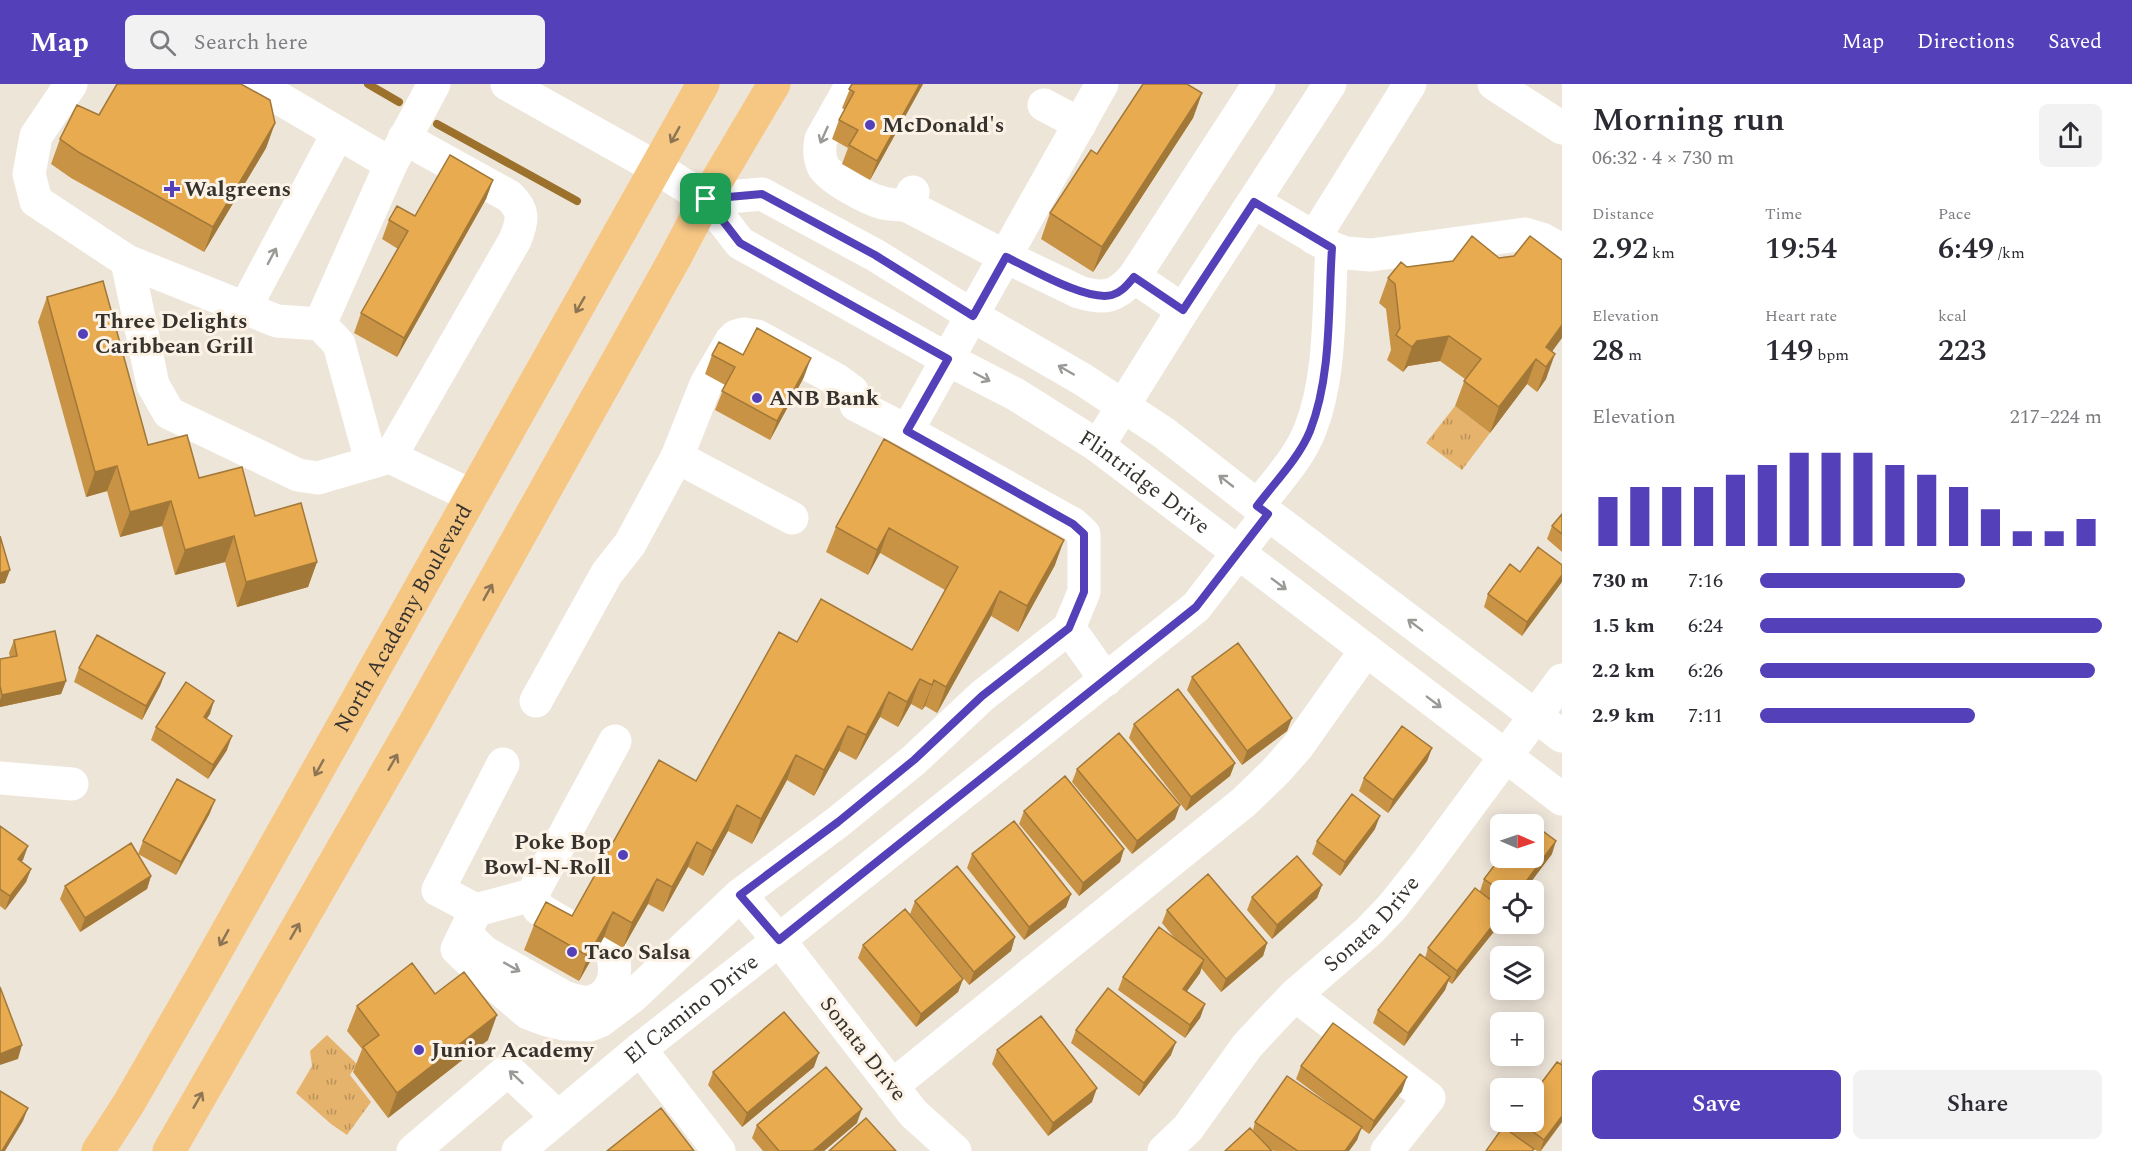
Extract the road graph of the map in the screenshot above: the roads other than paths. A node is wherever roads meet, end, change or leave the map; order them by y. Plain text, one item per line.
1 (71, 84) edge
2 (255, 84) edge
3 (434, 84) edge
4 (507, 84) edge
5 (704, 84) edge
6 (774, 84) edge
7 (852, 84) edge
8 (1102, 84) edge
9 (1259, 84) edge
10 (1330, 84) edge
11 (1410, 84) edge
12 (1494, 84) edge
13 (1044, 105) dead end
14 (1080, 124) junction
15 (1562, 128) edge
16 (338, 133) junction
17 (397, 151) junction
18 (657, 168) junction
19 (706, 199) junction
20 (1254, 202) junction
21 (1323, 243) junction
22 (1562, 250) edge
23 (1006, 257) junction
24 (127, 261) junction
25 (1134, 277) junction
26 (244, 308) junction
27 (1183, 310) junction
28 (973, 316) junction
29 (320, 324) junction
30 (948, 359) junction
31 (1123, 406) junction
32 (907, 431) junction
33 (1098, 446) junction
34 (677, 456) junction
35 (381, 459) junction
36 (472, 496) junction
37 (1263, 510) junction
38 (792, 518) dead end
39 (1239, 552) junction
40 (1069, 628) junction
41 (1366, 650) junction
42 (1106, 680) junction
43 (1562, 680) edge
44 (536, 701) dead end
45 (1534, 715) junction
46 (1562, 736) edge
47 (615, 741) dead end
48 (1504, 756) junction
49 (502, 764) dead end
50 (0, 778) edge
51 (72, 784) dead end
52 (1562, 799) edge
53 (532, 895) junction
54 (740, 895) junction
55 (470, 921) junction
56 (779, 940) junction
57 (1294, 995) junction
58 (640, 1049) junction
59 (892, 1086) junction
60 (558, 1117) junction
61 (98, 1151) edge
62 (169, 1151) edge
63 (413, 1151) edge
64 (518, 1151) edge
65 (719, 1151) edge
66 (955, 1151) edge
67 (1164, 1151) edge
68 (1387, 1151) edge

1 - 24 street
2 - 16 street
3 - 17 street
4 - 18 street, Flintridge Drive
5 -> 18 highway, North Academy Boulevard
6 - 19 highway
7 -> 23 street
8 - 14 street
9 - 25 street
10 - 20 street
11 - 21 street
12 - 15 street
13 - 14 street
14 - 23 street
16 - 17 street
26 -> 16 street
17 - 29 street
17 - 35 street
18 - 19 street, Flintridge Drive
18 -> 36 highway, North Academy Boulevard
19 - 28 street
19 - 30 street, Flintridge Drive
62 -> 19 highway
20 - 21 street
20 - 27 street
21 - 22 street
21 - 37 street, El Camino Drive
23 - 25 street
23 - 28 street
24 - 26 street
24 - 35 street
25 - 27 street
26 - 29 street
27 - 31 street
28 - 30 street
31 -> 28 street
29 - 35 street
30 - 32 street
30 -> 33 street, Flintridge Drive
31 - 33 street
37 -> 31 street
32 - 34 street
32 - 40 street
33 - 39 street, Flintridge Drive
34 - 38 street
34 - 44 street
35 - 36 street
36 -> 61 highway, North Academy Boulevard
37 - 39 street, El Camino Drive
45 -> 37 street
39 -> 41 street, Flintridge Drive
39 - 42 street, El Camino Drive
40 - 42 street
40 - 54 street
41 -> 48 street, Flintridge Drive
41 - 59 street
42 - 56 street, El Camino Drive
43 - 45 street, Sonata Drive
45 - 46 street
45 - 48 street, Sonata Drive
47 - 53 street
48 - 52 street, Flintridge Drive
48 - 57 street, Sonata Drive
49 - 55 street
50 - 51 street
53 - 55 street
55 -> 53 street
54 - 55 street
54 - 56 street, Sonata Drive
56 - 58 street, El Camino Drive
56 - 59 street, Sonata Drive
57 - 67 street, Sonata Drive
57 - 68 street
58 - 60 street, El Camino Drive
58 - 65 street
59 - 66 street, Sonata Drive
60 -> 63 street
60 - 64 street, El Camino Drive

